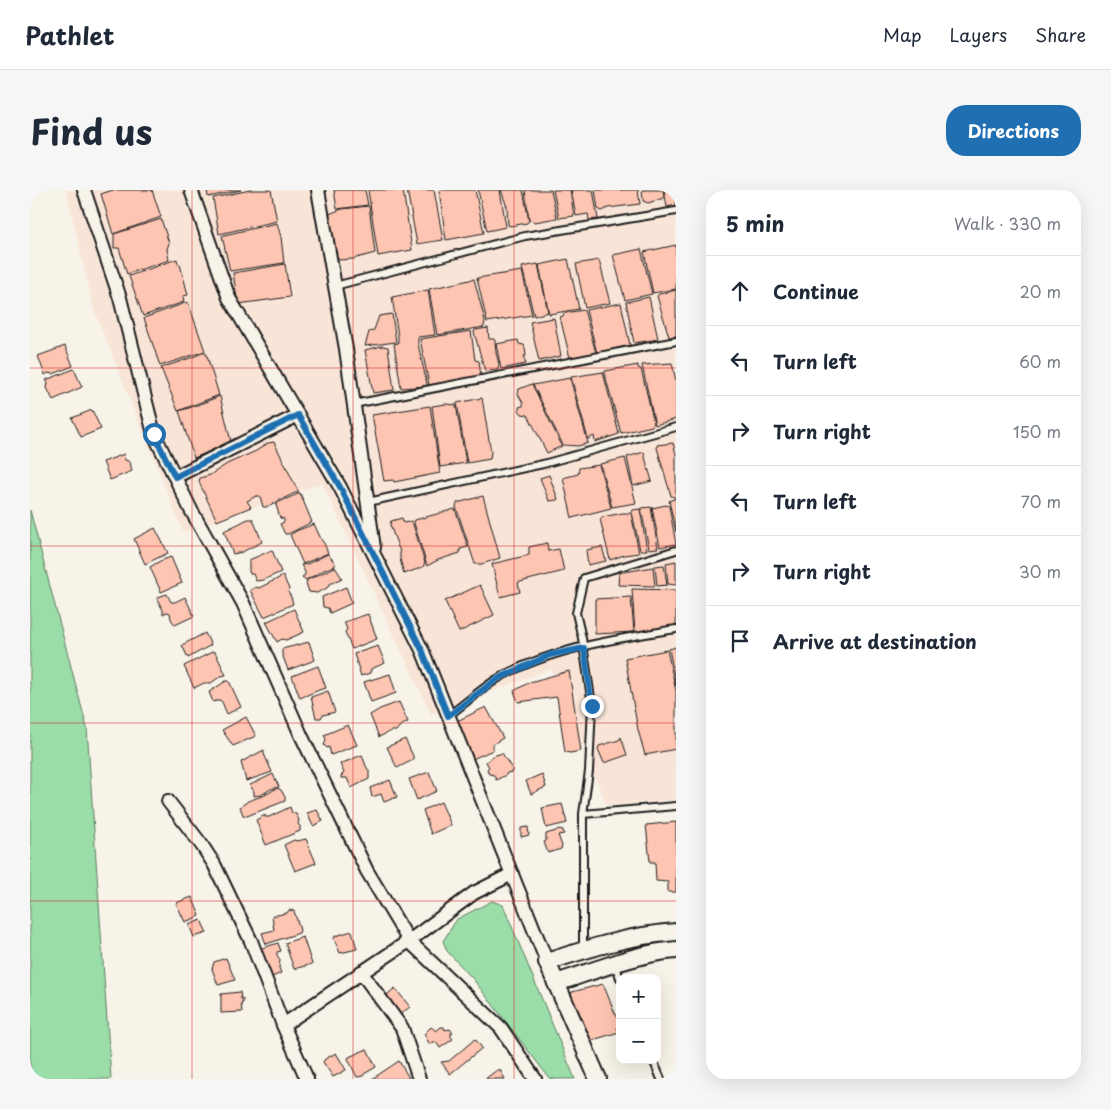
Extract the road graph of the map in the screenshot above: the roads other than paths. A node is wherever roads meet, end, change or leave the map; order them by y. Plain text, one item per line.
1 (84, 190) edge
2 (192, 190) edge
3 (318, 190) edge
4 (676, 211) edge
5 (335, 286) junction
6 (676, 342) edge
7 (354, 404) junction
8 (298, 415) junction
9 (676, 427) edge
10 (175, 477) junction
11 (368, 502) junction
12 (676, 550) edge
13 (375, 558) junction
14 (676, 629) edge
15 (584, 648) junction
16 (448, 716) junction
17 (168, 801) dead end
18 (676, 806) edge
19 (583, 814) junction
20 (512, 874) junction
21 (676, 932) edge
22 (409, 941) junction
23 (583, 950) junction
24 (676, 950) edge
25 (547, 962) junction
26 (617, 971) edge
27 (361, 972) junction
28 (578, 976) junction
29 (556, 983) junction
30 (283, 1025) junction
31 (655, 1064) edge
32 (307, 1079) edge
33 (419, 1079) edge
34 (535, 1079) edge
35 (598, 1079) edge
36 (661, 1079) edge

1 - 10 street
2 - 8 street
3 - 5 street
4 - 5 lane
5 - 7 street
6 - 7 lane
7 - 11 street
8 - 10 street
8 - 13 street
9 - 11 lane
10 - 22 street
11 - 13 street
12 - 15 lane
13 - 16 street
14 - 15 lane
15 - 16 lane
15 - 19 lane
16 - 20 street
17 - 30 street
18 - 19 lane
19 - 23 lane
20 - 22 street
20 - 25 street
21 - 23 street
22 - 27 street
22 - 34 street
23 - 25 street
23 - 28 street
24 - 26 street
25 - 29 street
26 - 28 street
27 - 30 street
27 - 33 street
28 - 29 street
29 - 35 street
30 - 32 street
31 - 36 lane

